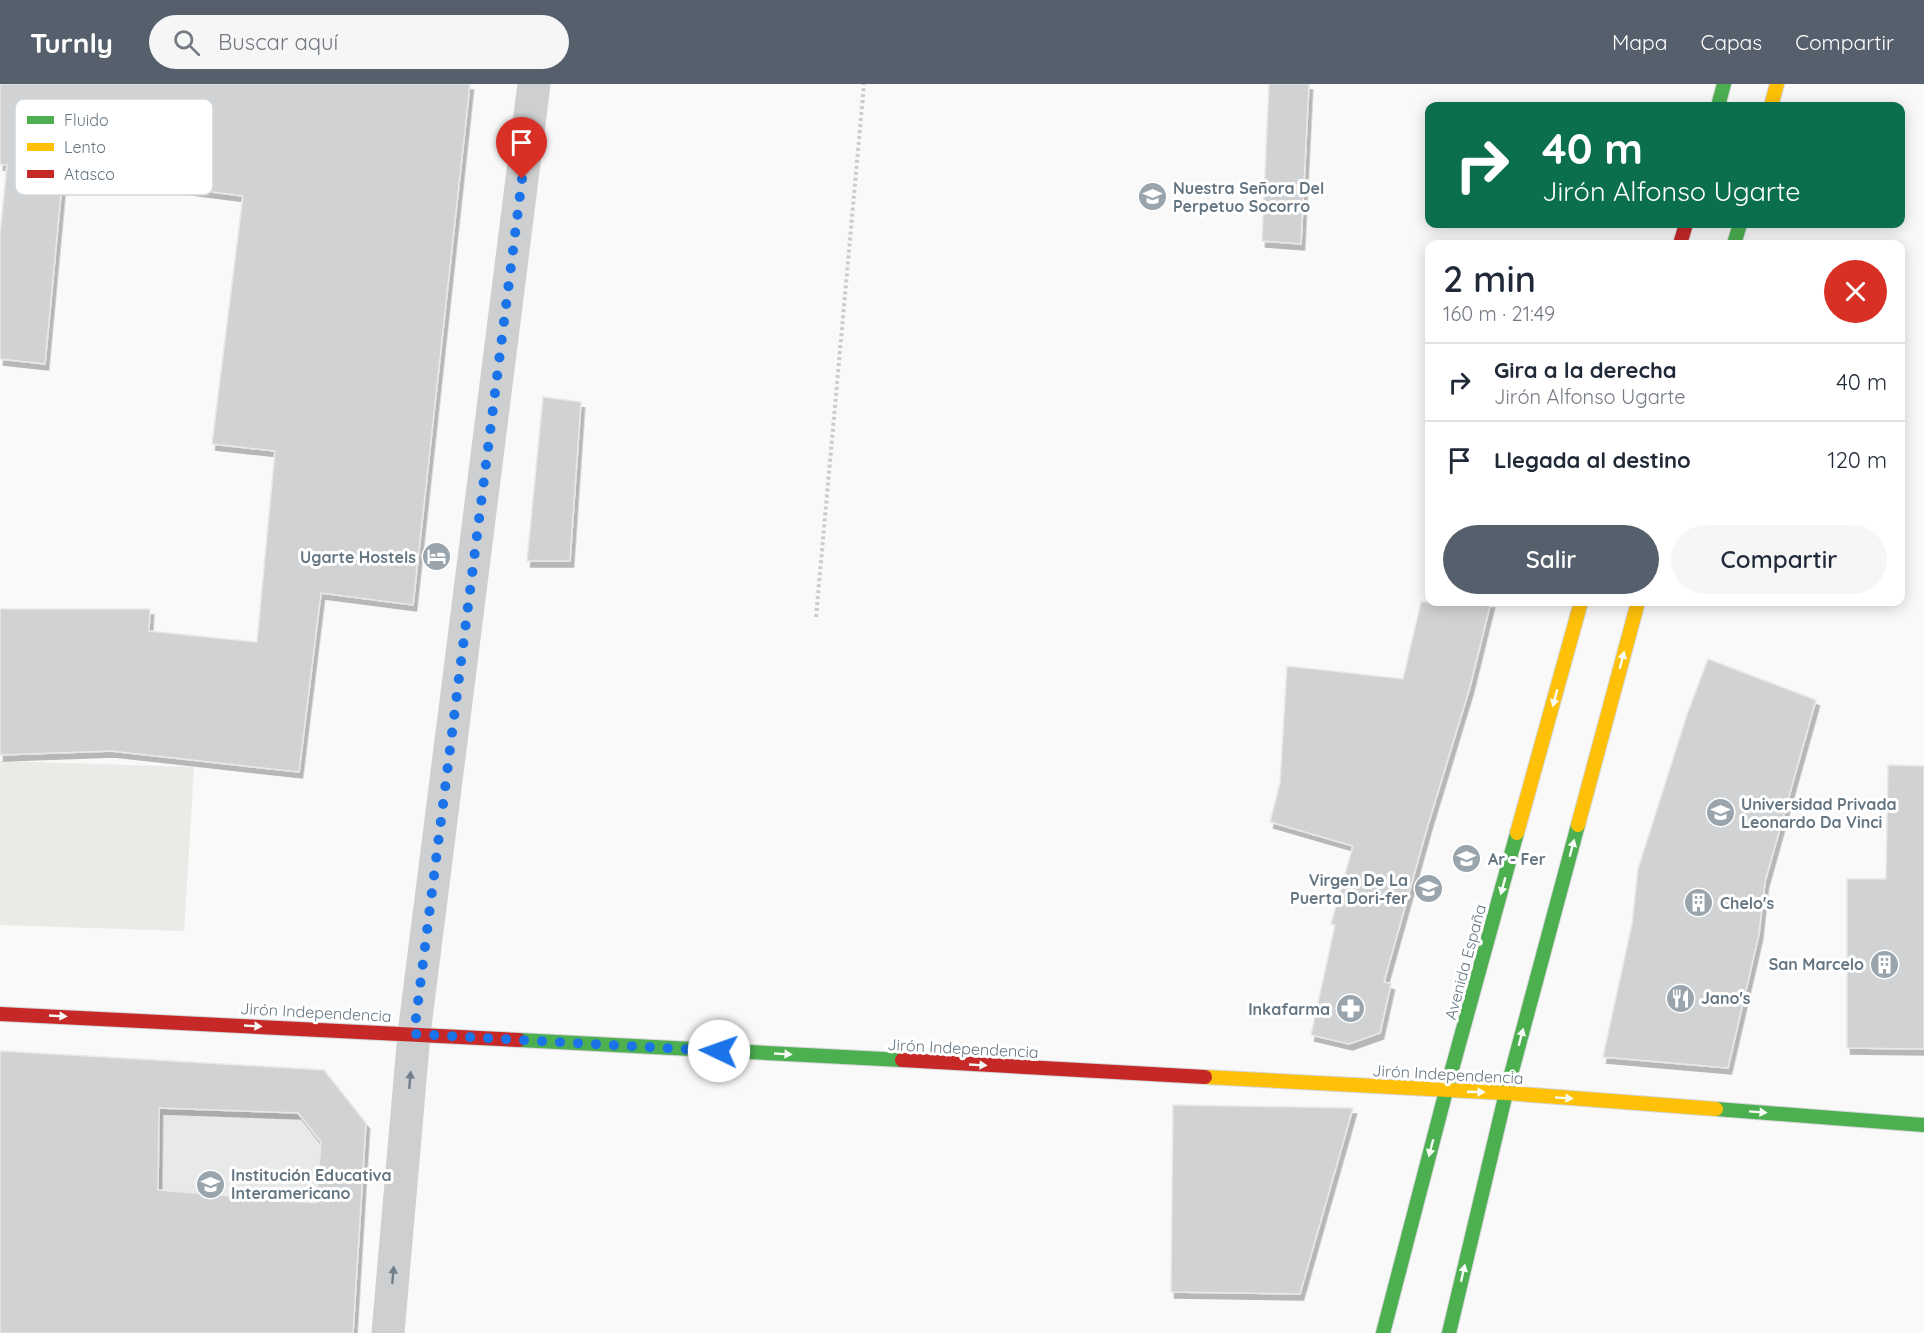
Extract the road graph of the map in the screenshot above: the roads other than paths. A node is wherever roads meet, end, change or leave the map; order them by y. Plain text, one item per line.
1 (534, 84) edge
2 (1724, 84) edge
3 (1781, 85) edge
4 (1719, 102) edge
5 (1773, 102) edge
6 (1580, 606) edge
7 (1637, 606) edge
8 (0, 1014) edge
9 (414, 1034) junction
10 (1446, 1091) junction
11 (1506, 1093) junction
12 (1924, 1125) edge
13 (1450, 1332) edge
14 (388, 1333) edge
15 (1383, 1333) edge

1 - 9 street
2 - 4 street
3 - 5 street
6 -> 10 street, Avenida España
11 -> 7 street
8 -> 9 street, Jirón Independencia
9 -> 10 street, Jirón Independencia
14 -> 9 street
10 -> 11 street, Jirón Independencia
10 -> 15 street, Avenida España
11 -> 12 street, Jirón Independencia
13 -> 11 street

